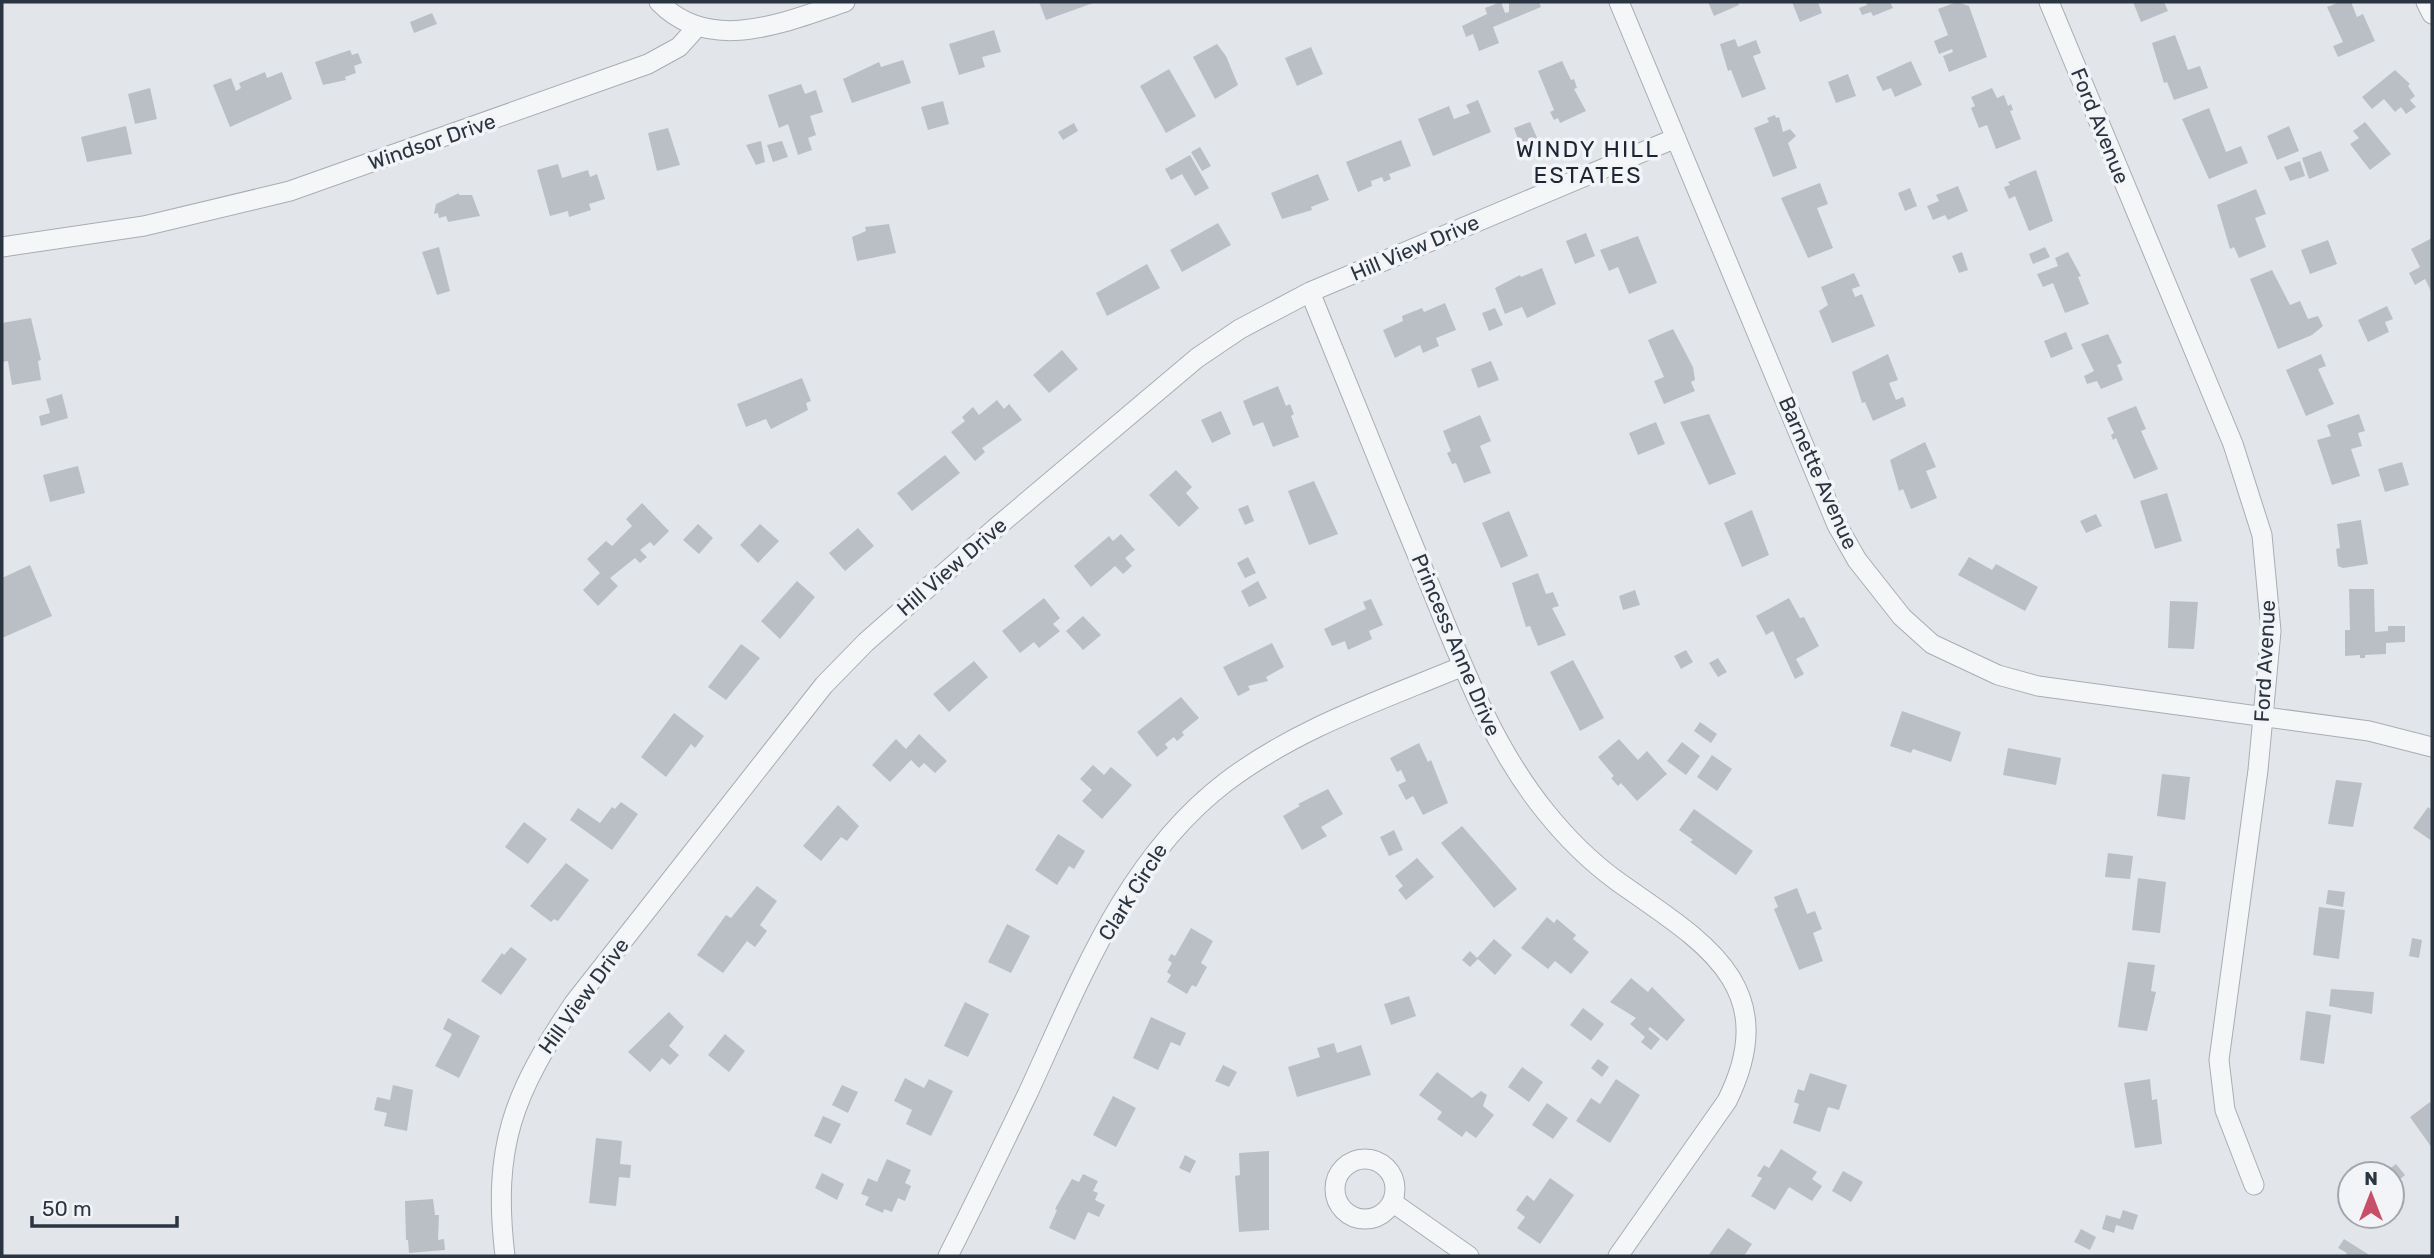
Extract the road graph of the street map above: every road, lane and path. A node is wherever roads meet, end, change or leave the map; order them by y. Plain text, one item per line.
1 (659, 2) edge
2 (845, 2) edge
3 (1619, 2) edge
4 (2049, 2) edge
5 (2426, 2) edge
6 (2432, 14) edge
7 (697, 27) junction
8 (1676, 138) junction
9 (2, 247) edge
10 (1310, 292) junction
11 (1463, 666) junction
12 (2263, 716) junction
13 (2432, 747) edge
14 (2254, 1185) dead end
15 (1392, 1202) dead end
16 (505, 1256) edge
17 (948, 1256) edge
18 (1469, 1256) edge
19 (1618, 1256) edge

1 - 7 street
2 - 7 street
3 - 8 street, Barnette Avenue
4 - 12 street, Ford Avenue
5 - 6 street
7 - 9 street, Windsor Drive
8 - 10 street, Hill View Drive
8 - 12 street, Barnette Avenue
10 - 11 street, Princess Anne Drive
10 - 16 street, Hill View Drive
11 - 17 street, Clark Circle
11 - 19 street, Princess Anne Drive
12 - 13 street, Barnette Avenue
12 - 14 street, Ford Avenue
15 - 18 street

